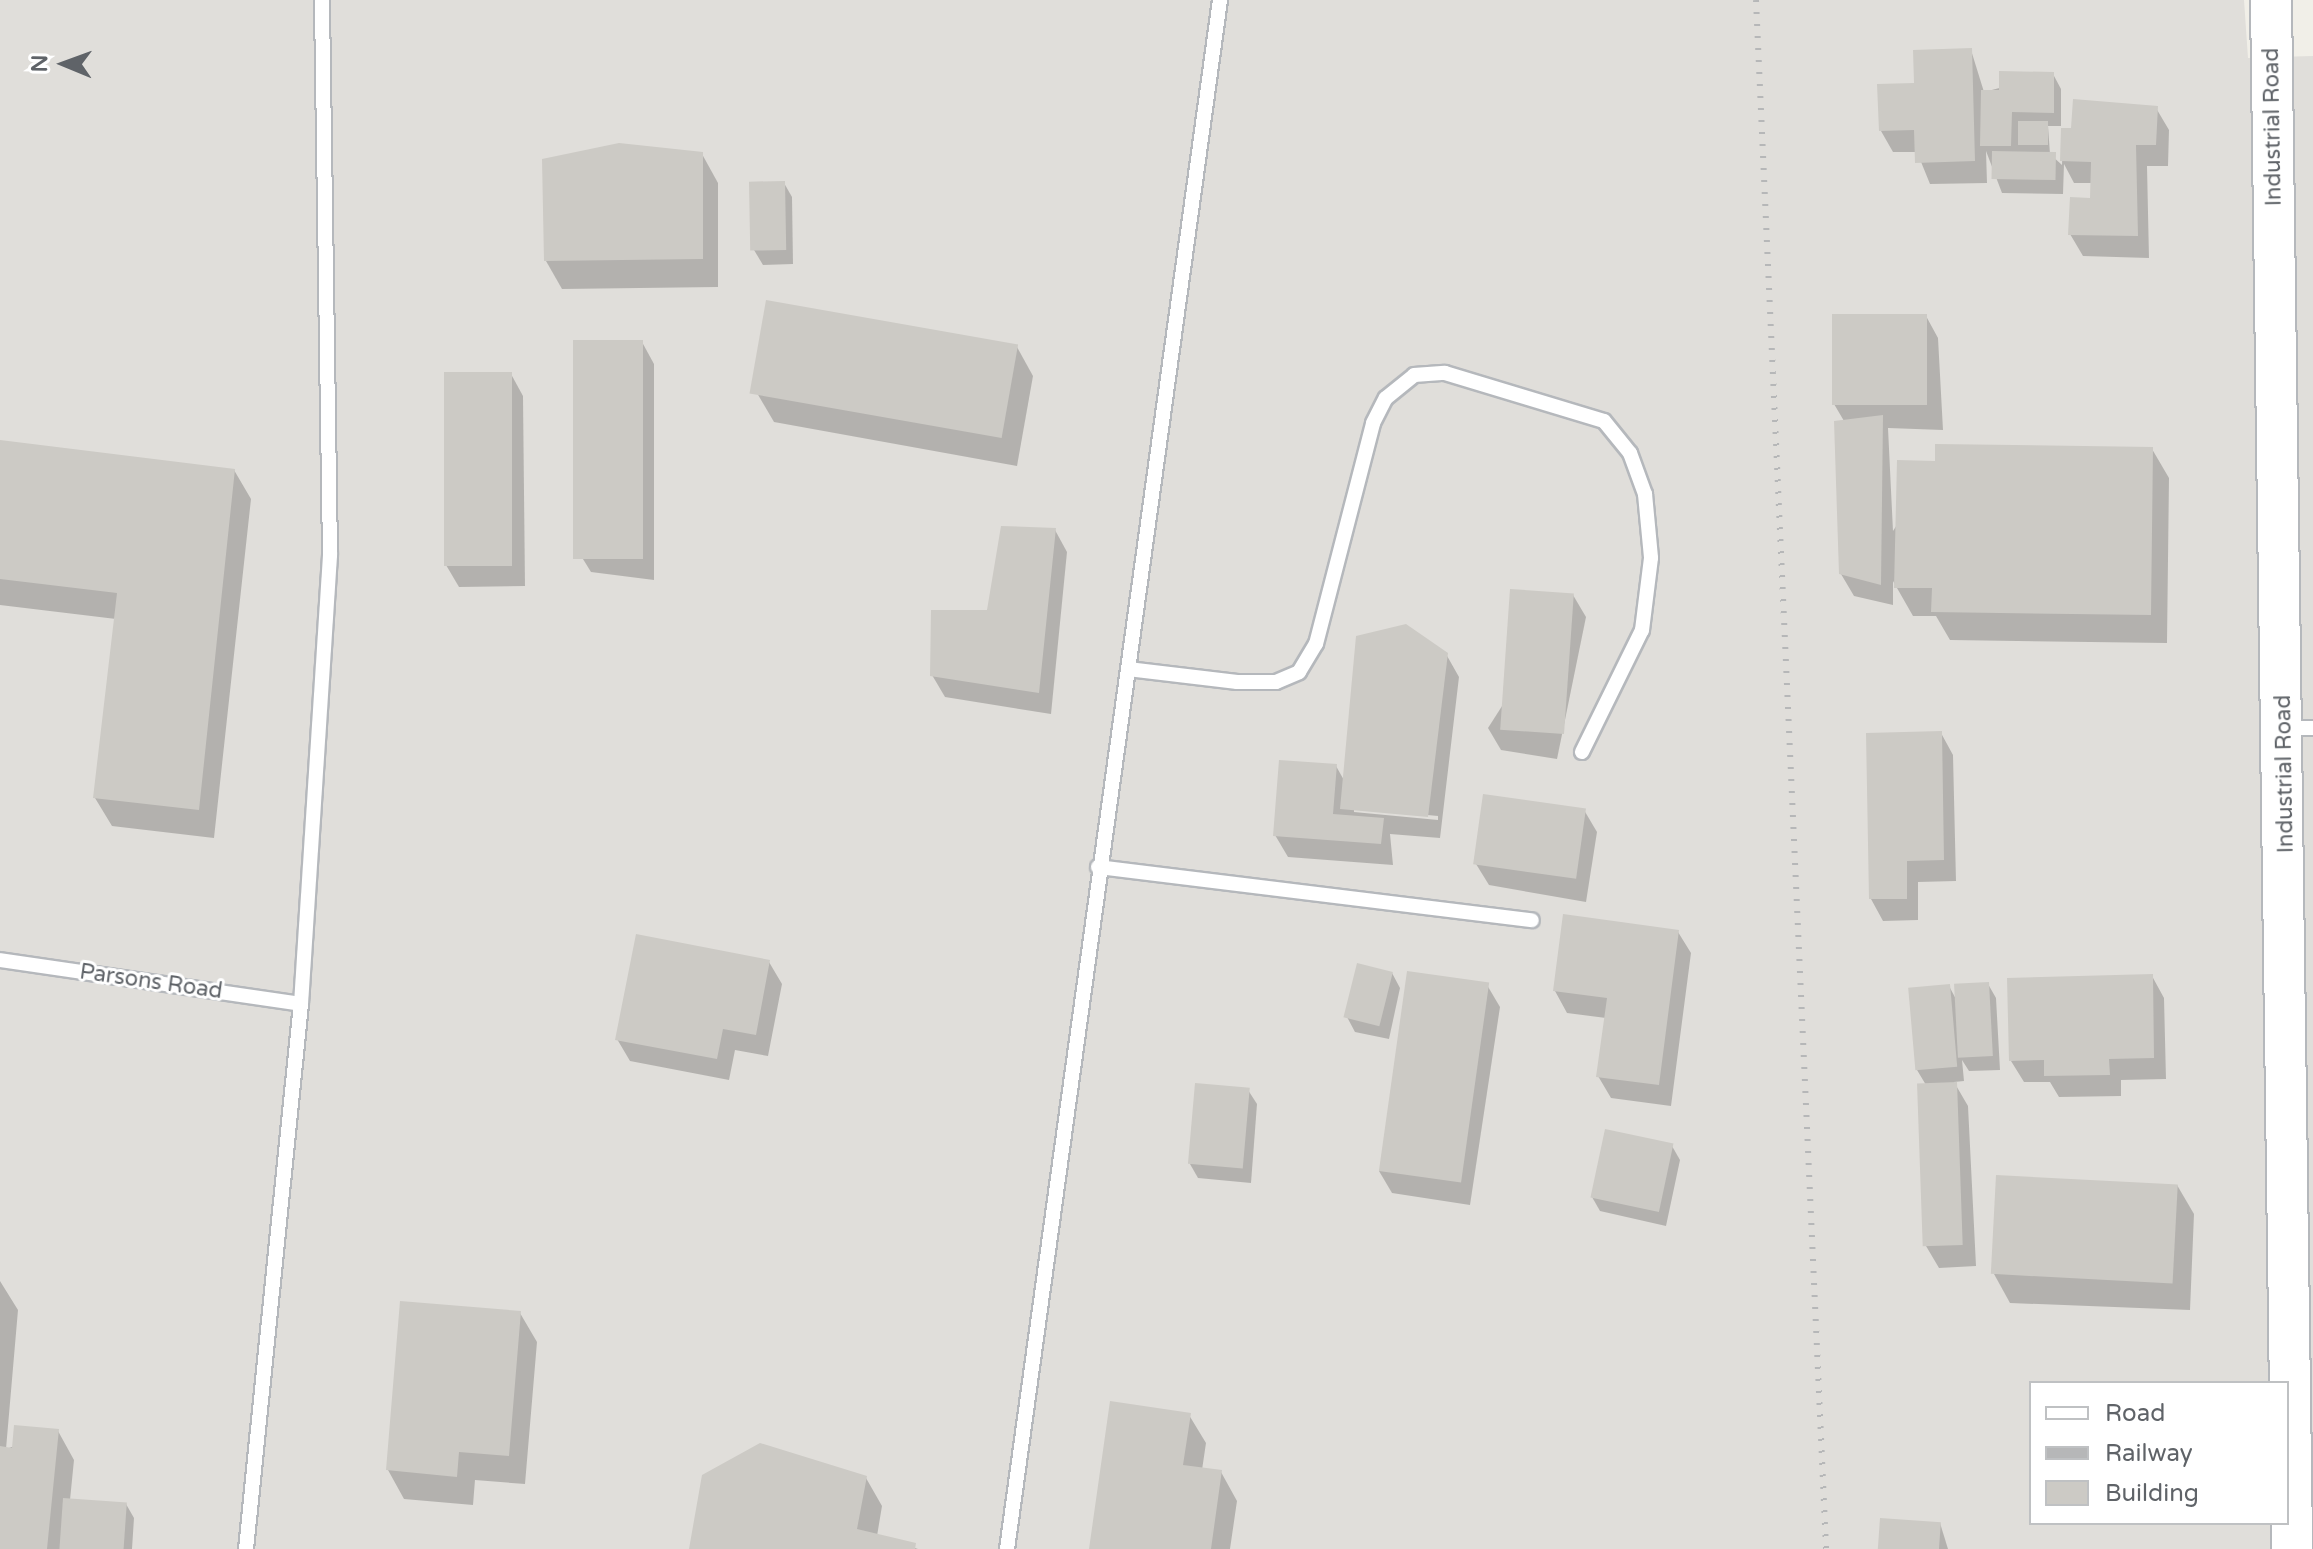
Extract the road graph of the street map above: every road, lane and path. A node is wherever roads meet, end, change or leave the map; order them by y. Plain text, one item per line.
1 (322, 0) edge
2 (1220, 0) edge
3 (2271, 0) edge
4 (1128, 669) junction
5 (2299, 728) edge
6 (1582, 752) dead end
7 (1098, 867) junction
8 (1532, 920) dead end
9 (0, 960) edge
10 (301, 1004) junction
11 (246, 1549) edge
12 (1007, 1549) edge
13 (2292, 1549) edge

1 - 10 lane
2 - 4 lane
3 - 5 street, Industrial Road
4 - 6 lane
4 - 7 lane
5 - 13 street, Industrial Road
7 - 8 lane
7 - 12 lane
9 - 10 lane, Parsons Road
10 - 11 lane

